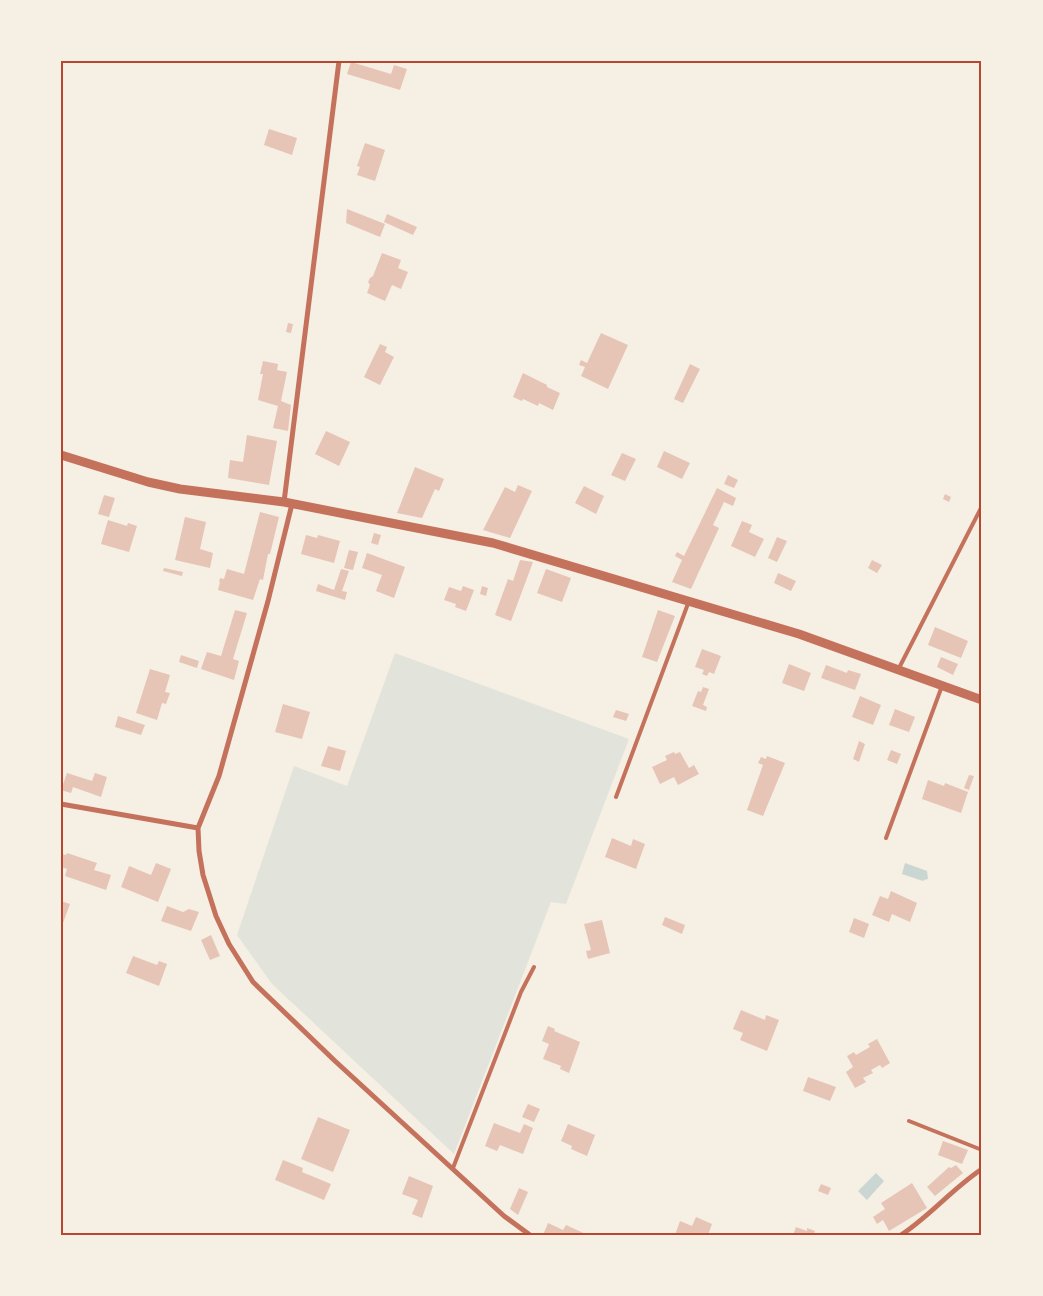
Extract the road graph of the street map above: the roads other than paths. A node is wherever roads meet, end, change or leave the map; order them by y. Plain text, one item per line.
1 (339, 61) edge
2 (61, 455) edge
3 (288, 503) junction
4 (982, 506) edge
5 (689, 601) junction
6 (898, 670) junction
7 (942, 686) junction
8 (982, 700) edge
9 (616, 797) dead end
10 (61, 804) edge
11 (198, 828) junction
12 (886, 838) dead end
13 (534, 967) dead end
14 (909, 1121) dead end
15 (982, 1150) edge
16 (453, 1168) junction
17 (982, 1168) edge
18 (530, 1235) edge
19 (901, 1235) edge

1 - 3 street
2 - 3 street
3 - 5 street
3 - 11 street
4 - 6 lane
5 - 6 street
5 - 9 lane
6 - 7 street
7 - 8 street
7 - 12 lane
10 - 11 street
11 - 16 street
13 - 16 lane
14 - 15 lane
16 - 18 street
17 - 19 street

